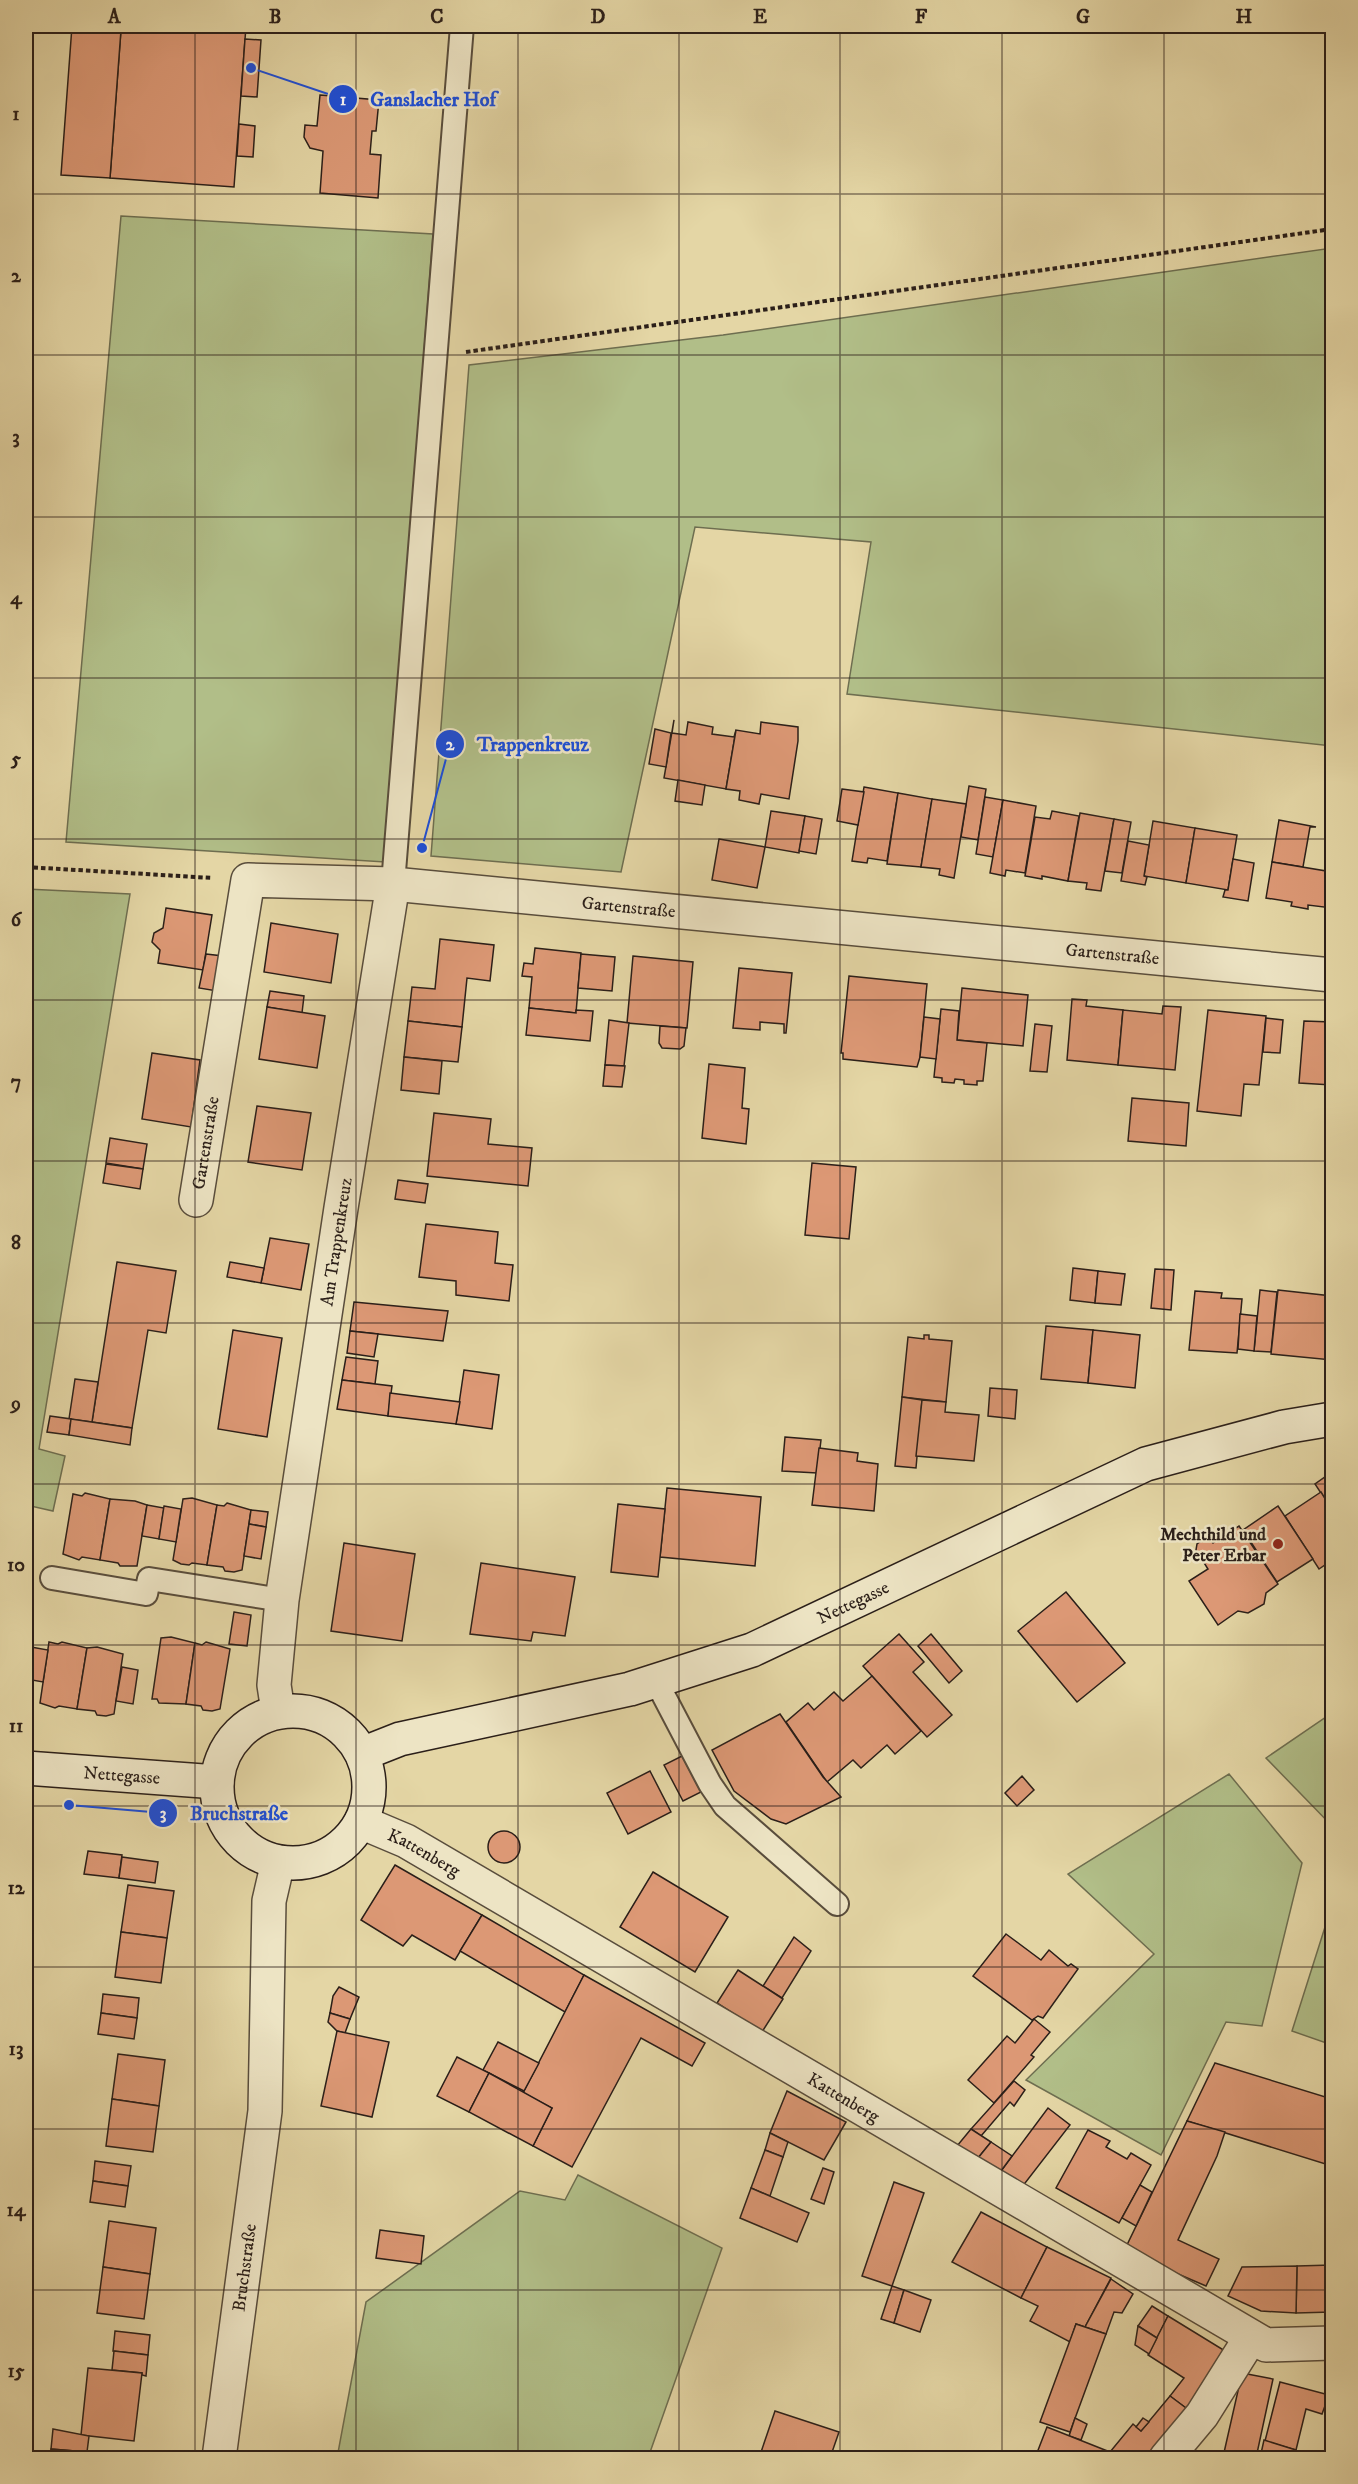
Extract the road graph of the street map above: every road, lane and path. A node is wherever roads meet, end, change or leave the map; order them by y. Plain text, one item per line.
1 (462, 26) edge
2 (1332, 229) edge
3 (435, 356) junction
4 (26, 867) edge
5 (248, 880) junction
6 (393, 884) junction
7 (1332, 975) edge
8 (196, 1200) dead end
9 (1332, 1419) edge
10 (52, 1578) dead end
11 (282, 1600) junction
12 (656, 1681) junction
13 (278, 1711) junction
14 (362, 1754) junction
15 (26, 1768) edge
16 (216, 1782) junction
17 (361, 1822) junction
18 (278, 1862) junction
19 (837, 1904) dead end
20 (1251, 2337) junction
21 (1331, 2349) edge
22 (219, 2458) edge
23 (1166, 2458) edge

1 - 3 lane
2 - 3 path
3 - 6 lane
4 - 5 path
5 - 6 street, Gartenstraße
5 - 8 street, Gartenstraße
6 - 7 street, Gartenstraße
6 - 11 street, Am Trappenkreuz
9 - 12 street, Nettegasse
10 - 11 lane
11 - 13 street, Am Trappenkreuz
12 - 14 street, Nettegasse
12 - 19 lane
13 - 14 street
13 - 16 street
14 - 17 street
15 - 16 street, Nettegasse
16 - 18 street
17 - 18 street
17 - 20 street, Kattenberg
18 - 22 street, Bruchstraße
20 - 21 street, Kattenberg
20 - 23 street

